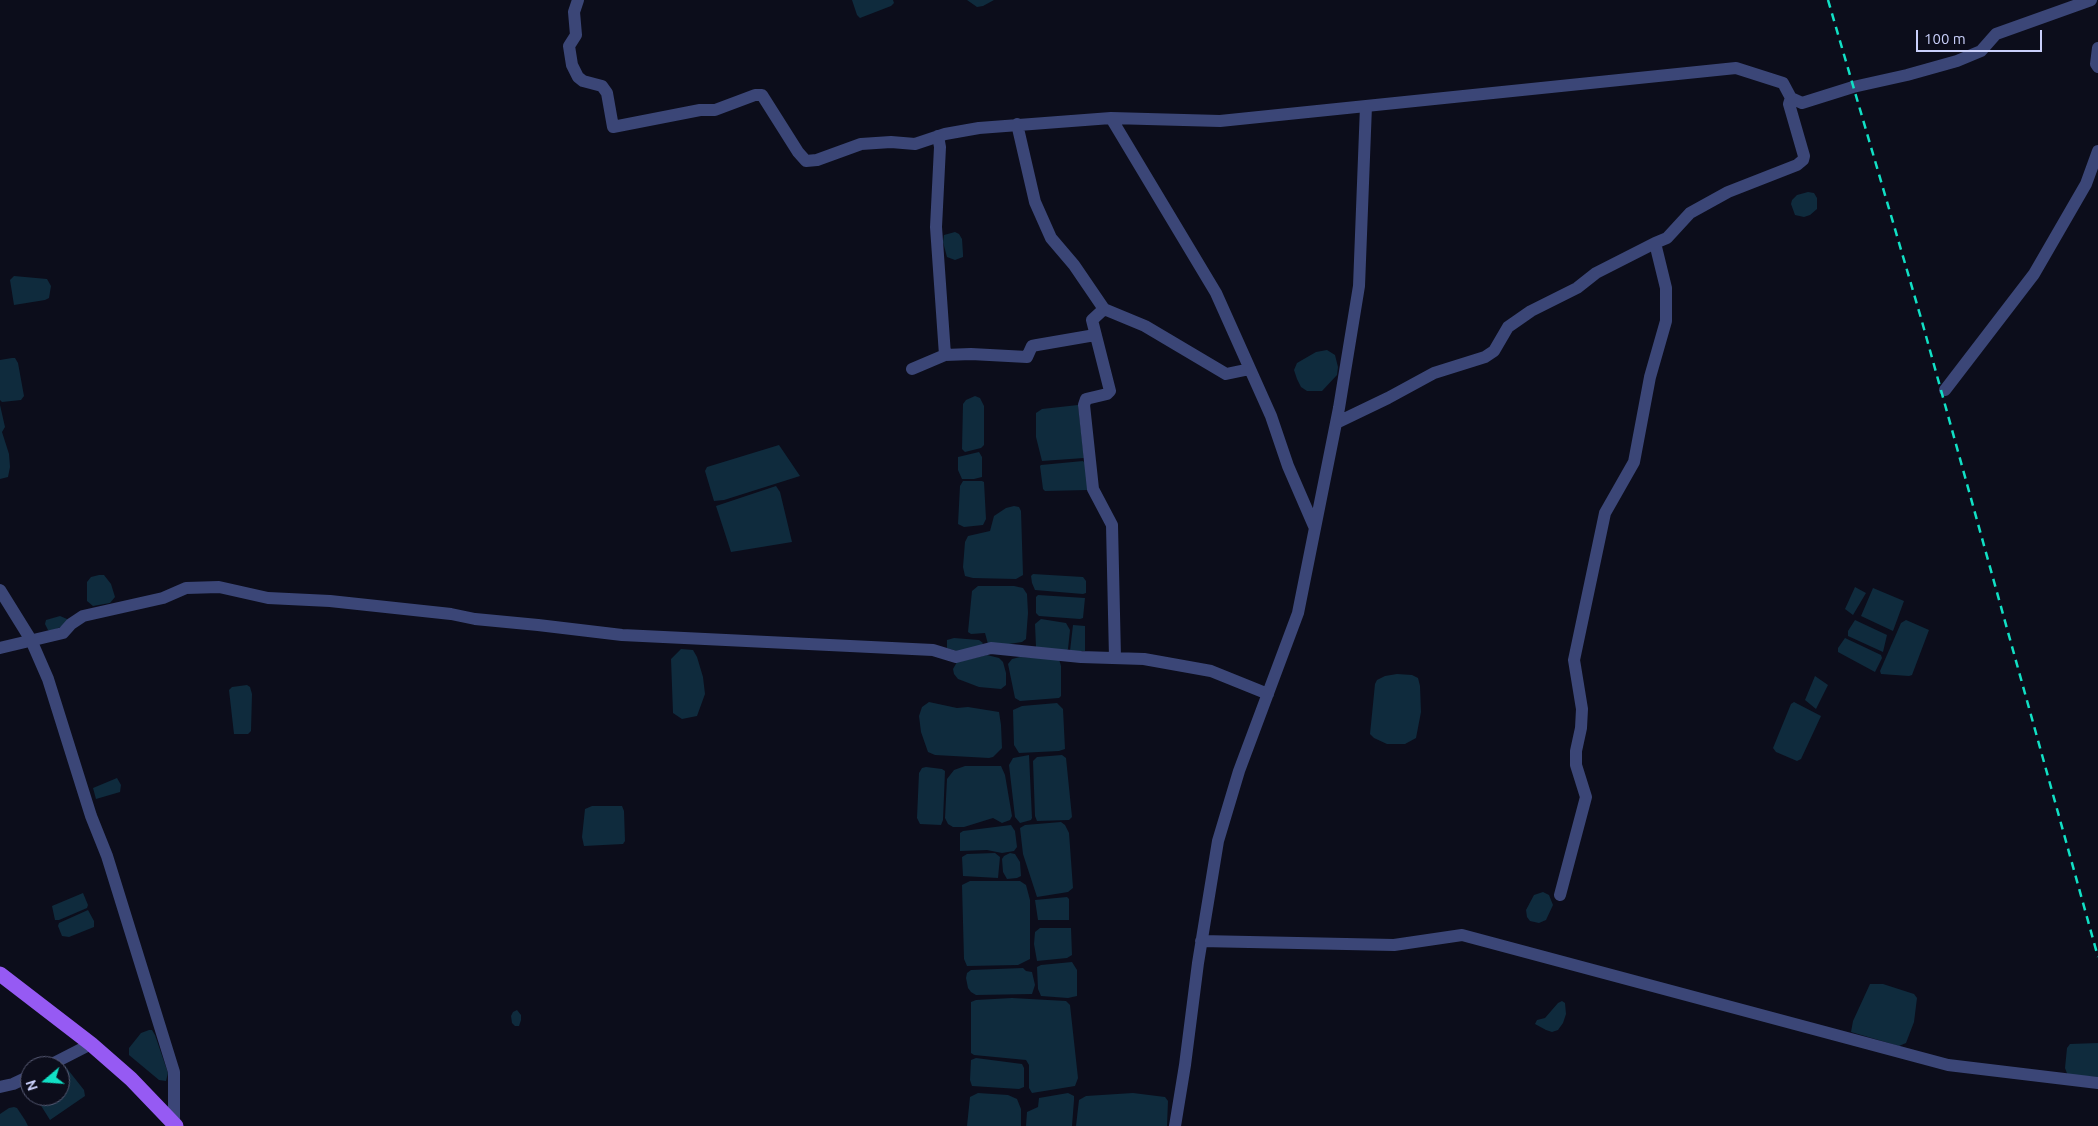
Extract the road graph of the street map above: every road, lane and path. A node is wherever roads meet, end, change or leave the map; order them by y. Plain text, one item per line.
1 (578, 0) edge
2 (2091, 0) edge
3 (2098, 48) edge
4 (2098, 67) edge
5 (1791, 98) junction
6 (1366, 106) junction
7 (1110, 118) junction
8 (1017, 124) junction
9 (938, 136) junction
10 (2098, 151) edge
11 (1655, 243) junction
12 (1104, 309) junction
13 (1095, 335) junction
14 (945, 355) junction
15 (912, 369) dead end
16 (1250, 369) junction
17 (1945, 390) dead end
18 (1336, 423) junction
19 (1314, 526) junction
20 (0, 590) edge
21 (31, 640) junction
22 (0, 648) edge
23 (1115, 658) junction
24 (1268, 694) junction
25 (1560, 895) dead end
26 (1201, 941) junction
27 (0, 974) edge
28 (91, 1044) junction
29 (68, 1056) edge
30 (20, 1081) edge
31 (2098, 1083) edge
32 (0, 1087) edge
33 (175, 1124) edge
34 (1175, 1126) edge

1 - 9 street
2 - 5 street
3 - 4 street
5 - 6 street
5 - 11 street
6 - 7 street
6 - 18 street
7 - 8 street
7 - 16 street
8 - 9 street
8 - 12 street
9 - 14 street
10 - 17 street
11 - 18 street
11 - 25 street
12 - 13 street
12 - 16 street
13 - 14 street
13 - 23 street
14 - 15 street
16 - 19 street
18 - 19 street
19 - 24 street
20 - 21 street
21 - 22 street
21 - 23 street
21 - 33 street
23 - 24 street
24 - 26 street
26 - 31 street
26 - 34 street
27 - 28 main road
28 - 29 street
28 - 33 main road
30 - 32 street

